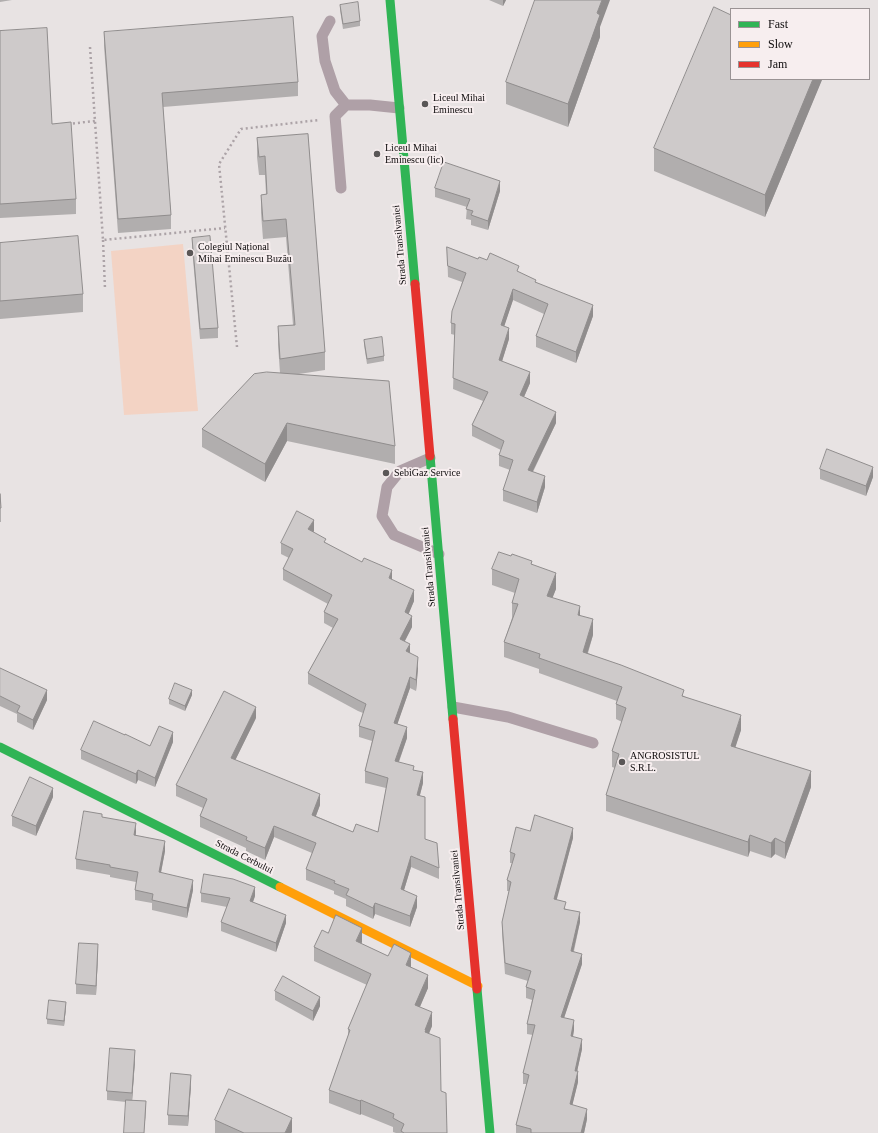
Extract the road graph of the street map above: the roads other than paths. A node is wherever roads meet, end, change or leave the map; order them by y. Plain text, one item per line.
1 (390, 0) edge
2 (330, 21) dead end
3 (335, 91) junction
4 (346, 105) junction
5 (399, 108) junction
6 (335, 116) junction
7 (341, 188) dead end
8 (430, 458) junction
9 (439, 554) junction
10 (453, 707) junction
11 (593, 743) dead end
12 (0, 747) edge
13 (478, 986) junction
14 (490, 1133) edge

1 - 5 main road, Strada Transilvaniei
2 - 3 lane
3 - 4 lane
3 - 6 lane
4 - 5 lane
4 - 6 lane
5 - 8 main road, Strada Transilvaniei
6 - 7 lane
8 - 9 main road, Strada Transilvaniei
8 - 9 lane
9 - 10 main road, Strada Transilvaniei
10 - 11 lane
10 - 13 main road, Strada Transilvaniei
12 - 13 main road, Strada Cerbului
13 - 14 main road, Strada Transilvaniei

